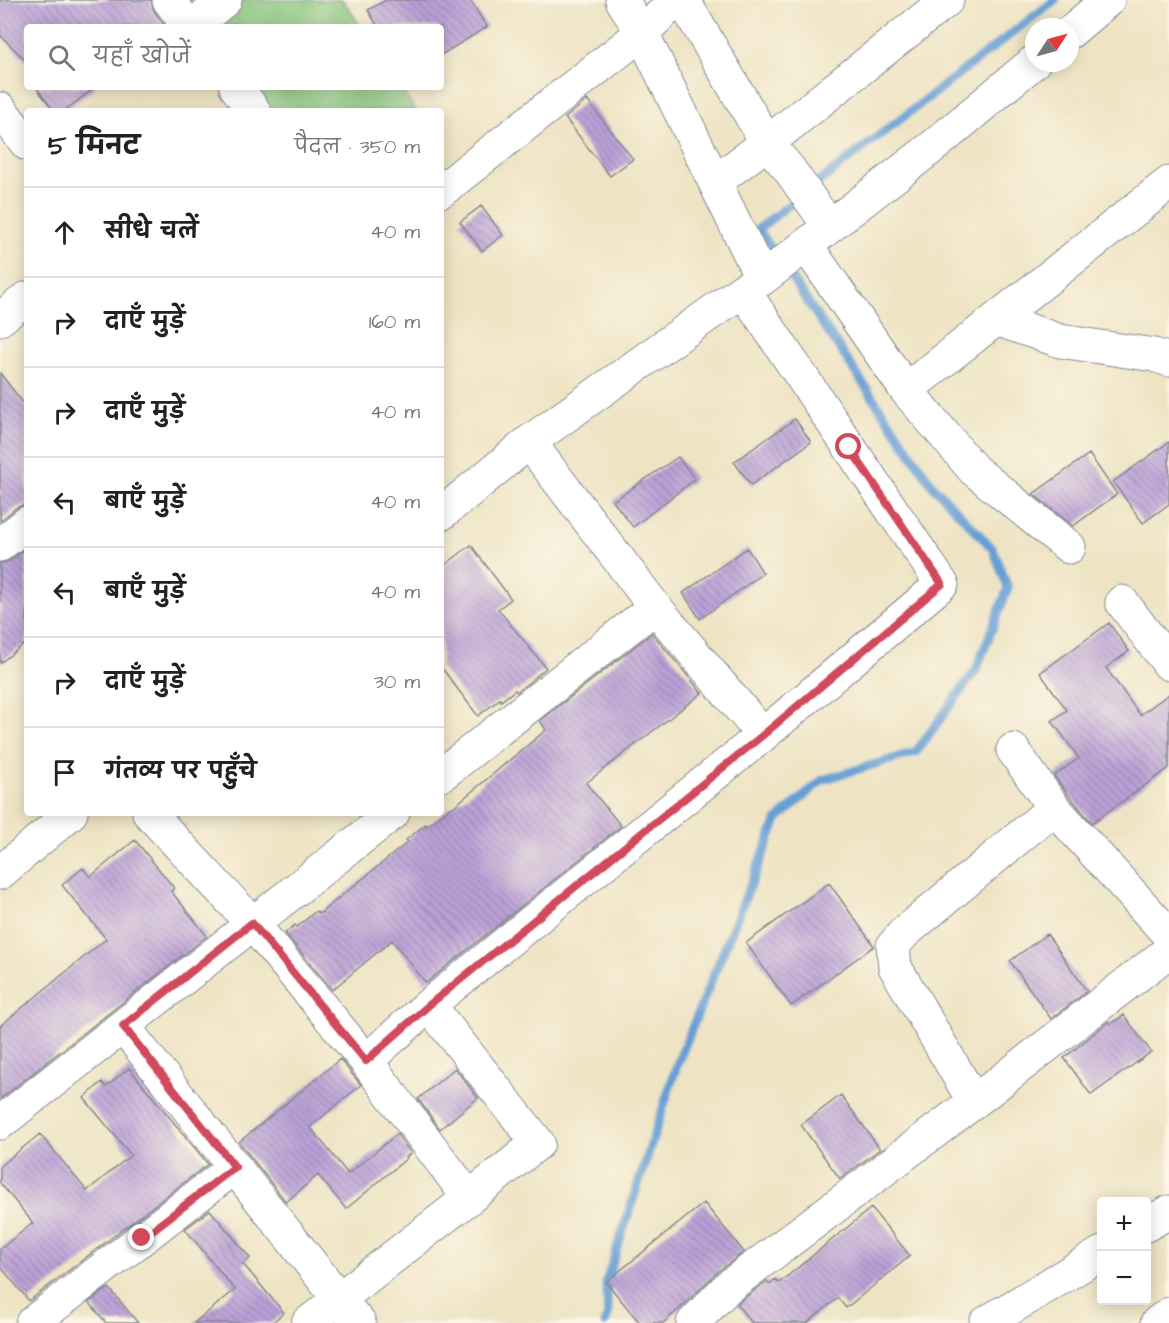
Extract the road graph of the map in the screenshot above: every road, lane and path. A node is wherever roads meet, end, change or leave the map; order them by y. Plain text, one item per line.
1 (169, 0) edge
2 (225, 0) edge
3 (622, 0) edge
4 (676, 0) edge
5 (683, 0) edge
6 (948, 0) edge
7 (1108, 0) edge
8 (189, 24) edge
9 (195, 24) edge
10 (1079, 24) edge
11 (642, 33) junction
12 (1025, 69) edge
13 (238, 90) edge
14 (253, 108) edge
15 (0, 109) edge
16 (24, 140) edge
17 (768, 143) junction
18 (715, 183) junction
19 (1169, 183) edge
20 (444, 189) edge
21 (789, 252) junction
22 (24, 300) edge
23 (996, 319) junction
24 (0, 320) edge
25 (1169, 360) edge
26 (906, 390) junction
27 (529, 442) junction
28 (444, 512) edge
29 (24, 525) edge
30 (0, 545) edge
31 (1069, 547) dead end
32 (1122, 602) dead end
33 (655, 607) junction
34 (1169, 664) edge
35 (763, 735) junction
36 (1012, 750) dead end
37 (444, 773) edge
38 (1054, 808) junction
39 (67, 816) edge
40 (152, 816) edge
41 (389, 816) edge
42 (0, 873) edge
43 (252, 923) junction
44 (1169, 935) edge
45 (1169, 951) edge
46 (429, 1005) junction
47 (123, 1026) junction
48 (366, 1061) junction
49 (974, 1102) junction
50 (0, 1123) edge
51 (235, 1167) junction
52 (469, 1198) junction
53 (1169, 1212) edge
54 (1151, 1222) edge
55 (1097, 1255) edge
56 (349, 1311) edge
57 (1169, 1314) edge
58 (32, 1323) edge
59 (308, 1323) edge
60 (693, 1323) edge
61 (986, 1323) edge
62 (1157, 1323) edge

1 - 8 street
2 - 9 street
3 - 11 street
4 - 11 street
5 - 17 street
6 - 17 street
7 - 10 street
11 - 18 street
11 - 20 street
12 - 21 street
13 - 14 street
15 - 16 street
17 - 18 street
17 - 21 street
18 - 21 street
19 - 23 street
21 - 26 street
21 - 27 street
21 - 35 street
22 - 24 street
23 - 25 street
23 - 26 street
26 - 31 street
27 - 28 street
27 - 33 street
29 - 30 street
32 - 34 street
33 - 35 street
33 - 37 street
35 - 46 street
36 - 38 street
38 - 44 street
38 - 49 street
39 - 42 street
40 - 43 street
41 - 43 street
43 - 47 street
43 - 48 street
45 - 49 street
46 - 48 street
46 - 52 street
47 - 50 street
47 - 51 street
48 - 52 street
49 - 60 street
51 - 56 street
51 - 58 street
52 - 56 street
53 - 54 street
55 - 61 street
56 - 59 street
57 - 62 street

